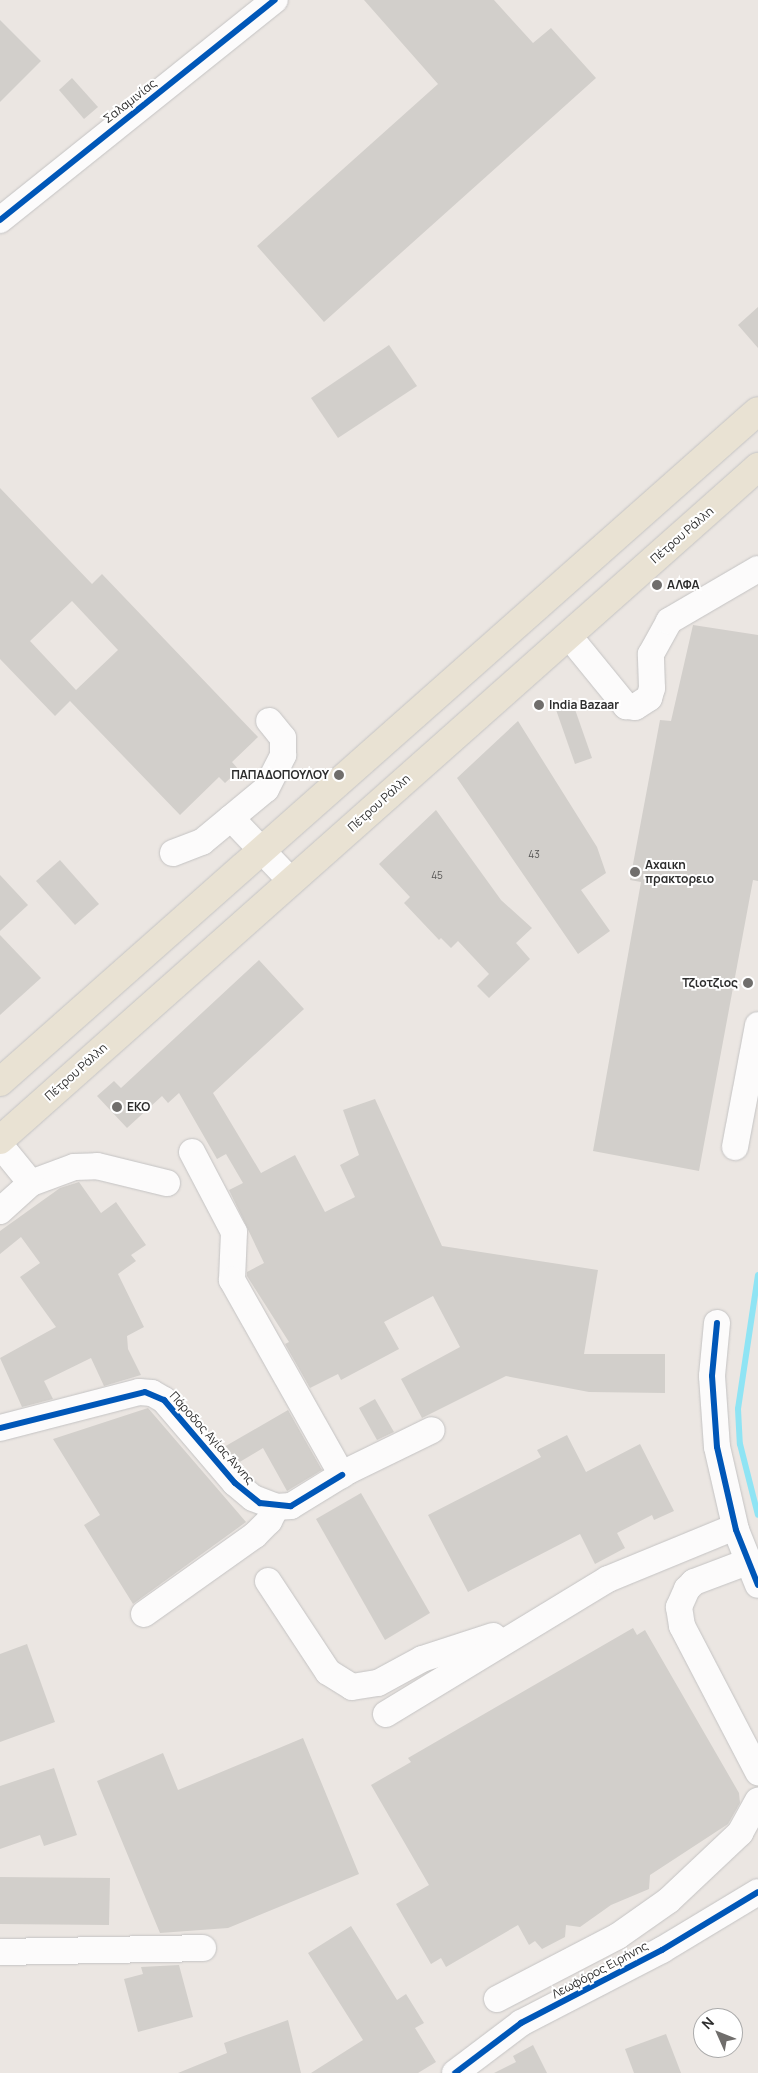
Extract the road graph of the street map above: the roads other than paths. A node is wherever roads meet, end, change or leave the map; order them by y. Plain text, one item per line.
1 (275, 0) edge
2 (0, 220) edge
3 (758, 411) edge
4 (758, 467) edge
5 (758, 569) edge
6 (568, 636) junction
7 (269, 721) dead end
8 (231, 818) junction
9 (262, 850) junction
10 (173, 852) dead end
11 (292, 881) junction
12 (758, 1025) edge
13 (0, 1082) edge
14 (0, 1140) edge
15 (0, 1145) edge
16 (735, 1147) dead end
17 (192, 1152) dead end
18 (31, 1183) junction
19 (167, 1183) dead end
20 (0, 1211) edge
21 (717, 1323) dead end
22 (0, 1428) edge
23 (432, 1430) dead end
24 (342, 1475) junction
25 (276, 1507) junction
26 (735, 1527) junction
27 (747, 1562) junction
28 (268, 1581) dead end
29 (758, 1585) edge
30 (144, 1614) dead end
31 (520, 1630) junction
32 (386, 1714) dead end
33 (758, 1772) edge
34 (758, 1800) edge
35 (758, 1892) edge
36 (203, 1948) dead end
37 (0, 1952) edge
38 (497, 1999) dead end
39 (455, 2073) edge

1 - 2 street, Σαλαμινίας
3 - 9 main road
4 - 6 main road, Πέτρου Ράλλη
5 - 6 street
6 - 11 main road, Πέτρου Ράλλη
7 - 8 street
8 - 9 street
8 - 10 street
9 - 11 street
9 - 13 main road
11 - 14 main road, Πέτρου Ράλλη
12 - 16 street
15 - 18 street
17 - 24 street
18 - 19 street
18 - 20 street
21 - 26 street
22 - 25 street, Πάροδος Αγίας Άννης
23 - 24 street
24 - 25 street
25 - 30 street
26 - 27 street
26 - 31 street
27 - 29 street
27 - 33 street
28 - 31 street
31 - 32 street
34 - 38 street
35 - 39 street, Λεωφόρος Ειρήνης
36 - 37 street

